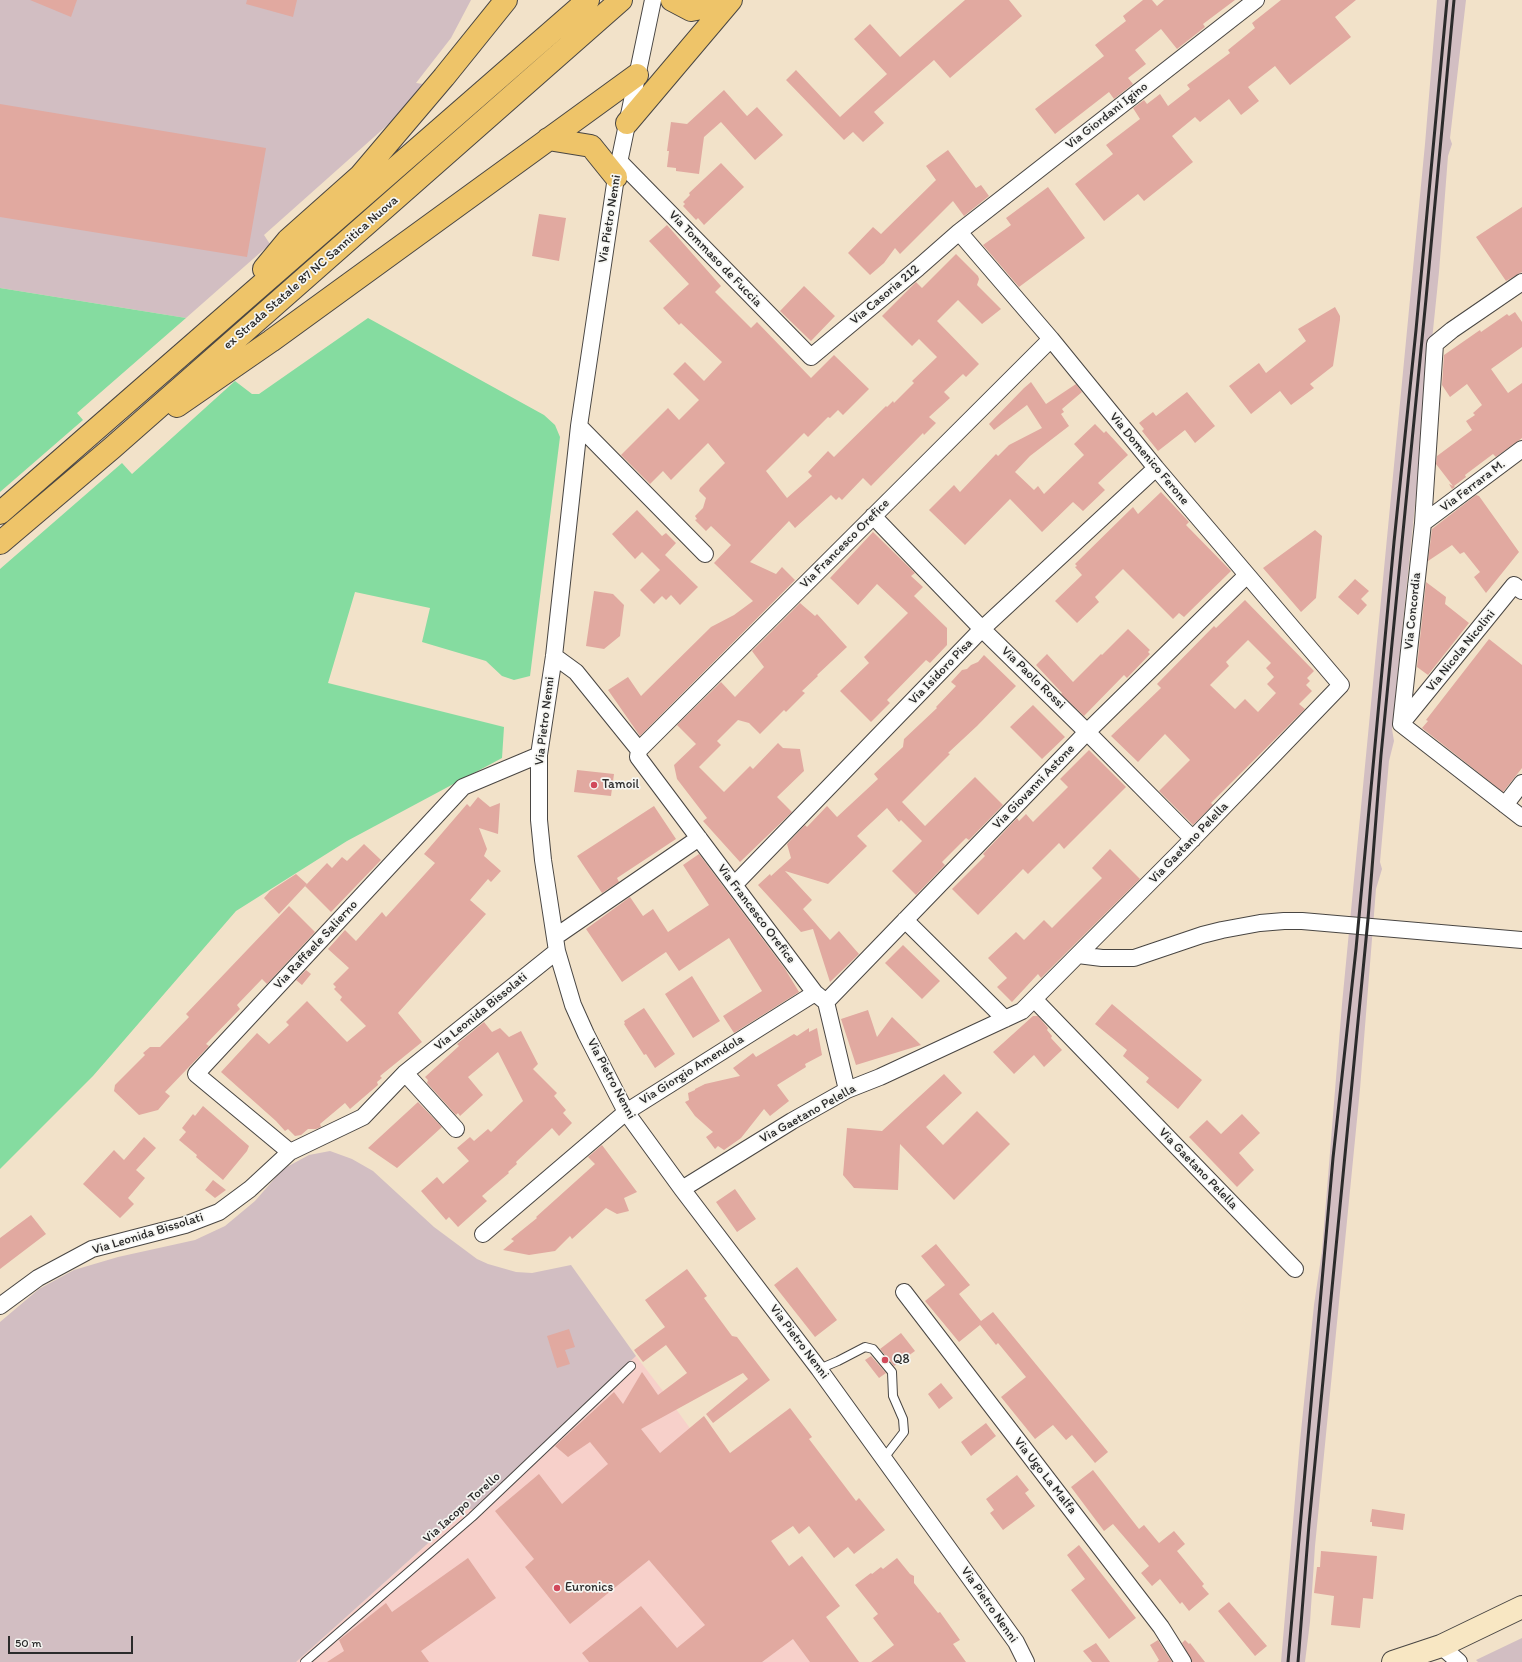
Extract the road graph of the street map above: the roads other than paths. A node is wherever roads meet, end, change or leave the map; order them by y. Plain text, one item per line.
1 (506, 0) edge
2 (588, 0) edge
3 (621, 0) edge
4 (672, 0) edge
5 (722, 0) edge
6 (731, 0) edge
7 (1256, 0) edge
8 (652, 6) edge
9 (637, 75) junction
10 (627, 123) junction
11 (548, 139) junction
12 (618, 169) junction
13 (959, 232) junction
14 (1522, 282) edge
15 (215, 326) junction
16 (1051, 339) junction
17 (811, 357) joint
18 (579, 426) junction
19 (112, 448) junction
20 (1522, 449) edge
21 (1156, 468) junction
22 (0, 513) edge
23 (873, 516) junction
24 (1423, 523) junction
25 (0, 543) edge
26 (705, 554) dead end
27 (1247, 575) junction
28 (1522, 591) edge
29 (982, 629) junction
30 (554, 656) junction
31 (1341, 685) joint
32 (1401, 724) junction
33 (1087, 732) junction
34 (638, 750) junction
35 (539, 755) junction
36 (1522, 783) edge
37 (1505, 805) junction
38 (1522, 818) edge
39 (699, 838) junction
40 (1193, 839) junction
41 (734, 885) junction
42 (905, 920) junction
43 (1522, 940) edge
44 (556, 944) junction
45 (1078, 956) junction
46 (820, 998) junction
47 (1034, 999) junction
48 (1005, 1019) junction
49 (405, 1073) junction
50 (847, 1090) junction
51 (626, 1112) junction
52 (456, 1129) dead end
53 (290, 1152) junction
54 (682, 1189) junction
55 (483, 1234) dead end
56 (1295, 1269) dead end
57 (904, 1292) dead end
58 (0, 1306) edge
59 (631, 1366) dead end
60 (819, 1368) junction
61 (884, 1458) junction
62 (1522, 1607) edge
63 (1441, 1646) junction
64 (305, 1662) edge
65 (1026, 1662) edge
66 (1183, 1662) edge
67 (1393, 1662) edge
68 (1459, 1662) edge

1 - 15 highway
2 - 15 highway, ex Strada Statale 87 NC Sannitica Nuova
3 - 19 highway, ex Strada Statale 87 NC Sannitica Nuova
4 - 5 highway
6 - 10 highway
7 - 13 street, Via Giordani Igino
8 - 9 street, Via Pietro Nenni
9 - 10 street, Via Pietro Nenni
9 - 11 highway
10 - 12 street, Via Pietro Nenni
11 - 12 highway
11 - 19 highway
12 - 17 street, Via Tommaso de Fuccia
12 - 18 street, Via Pietro Nenni
13 - 16 street, Via Domenico Ferone
13 - 17 street, Via Casoria 212
14 - 24 street, Via Concordia
15 - 22 highway, ex Strada Statale 87 NC Sannitica Nuova
16 - 21 street, Via Domenico Ferone
16 - 23 street, Via Francesco Orefice
18 - 26 street
18 - 30 street, Via Pietro Nenni
19 - 25 highway, ex Strada Statale 87 NC Sannitica Nuova
20 - 24 street, Via Ferrara M.
21 - 27 street, Via Domenico Ferone
21 - 29 street, Via Isidoro Pisa
23 - 29 street, Via Paolo Rossi
23 - 34 street, Via Francesco Orefice
24 - 32 street, Via Concordia
27 - 31 street, Via Domenico Ferone
27 - 33 street, Via Giovanni Astone
28 - 32 street, Via Nicola Nicolini
29 - 33 street, Via Paolo Rossi
29 - 41 street, Via Isidoro Pisa
30 - 34 street, Via Francesco Orefice
30 - 35 street, Via Pietro Nenni
31 - 40 street, Via Gaetano Pelella
32 - 37 street
33 - 40 street, Via Paolo Rossi
33 - 42 street, Via Giovanni Astone
34 - 39 street, Via Francesco Orefice
35 - 44 street, Via Pietro Nenni
35 - 53 street, Via Raffaele Salierno
36 - 37 street
37 - 38 street
39 - 41 street, Via Francesco Orefice
39 - 44 street, Via Leonida Bissolati
40 - 45 street, Via Gaetano Pelella
41 - 46 street, Via Francesco Orefice
42 - 46 street, Via Giovanni Astone
42 - 48 street
43 - 45 street
44 - 49 street, Via Leonida Bissolati
44 - 51 street, Via Pietro Nenni
45 - 47 street, Via Gaetano Pelella
46 - 50 street, Via Francesco Orefice
46 - 51 street, Via Giorgio Amendola
47 - 48 street, Via Gaetano Pelella
47 - 56 street, Via Gaetano Pelella
48 - 50 street, Via Gaetano Pelella
49 - 52 street
49 - 53 street, Via Leonida Bissolati
50 - 54 street, Via Gaetano Pelella
51 - 54 street, Via Pietro Nenni
51 - 55 street, Via Giorgio Amendola
53 - 58 street, Via Leonida Bissolati
54 - 60 street, Via Pietro Nenni
57 - 66 street, Via Ugo La Malfa
59 - 64 lane, Via Iacopo Torello
60 - 61 street, Via Pietro Nenni
60 - 61 lane
61 - 65 street, Via Pietro Nenni
62 - 63 main road
63 - 67 main road
63 - 68 street

